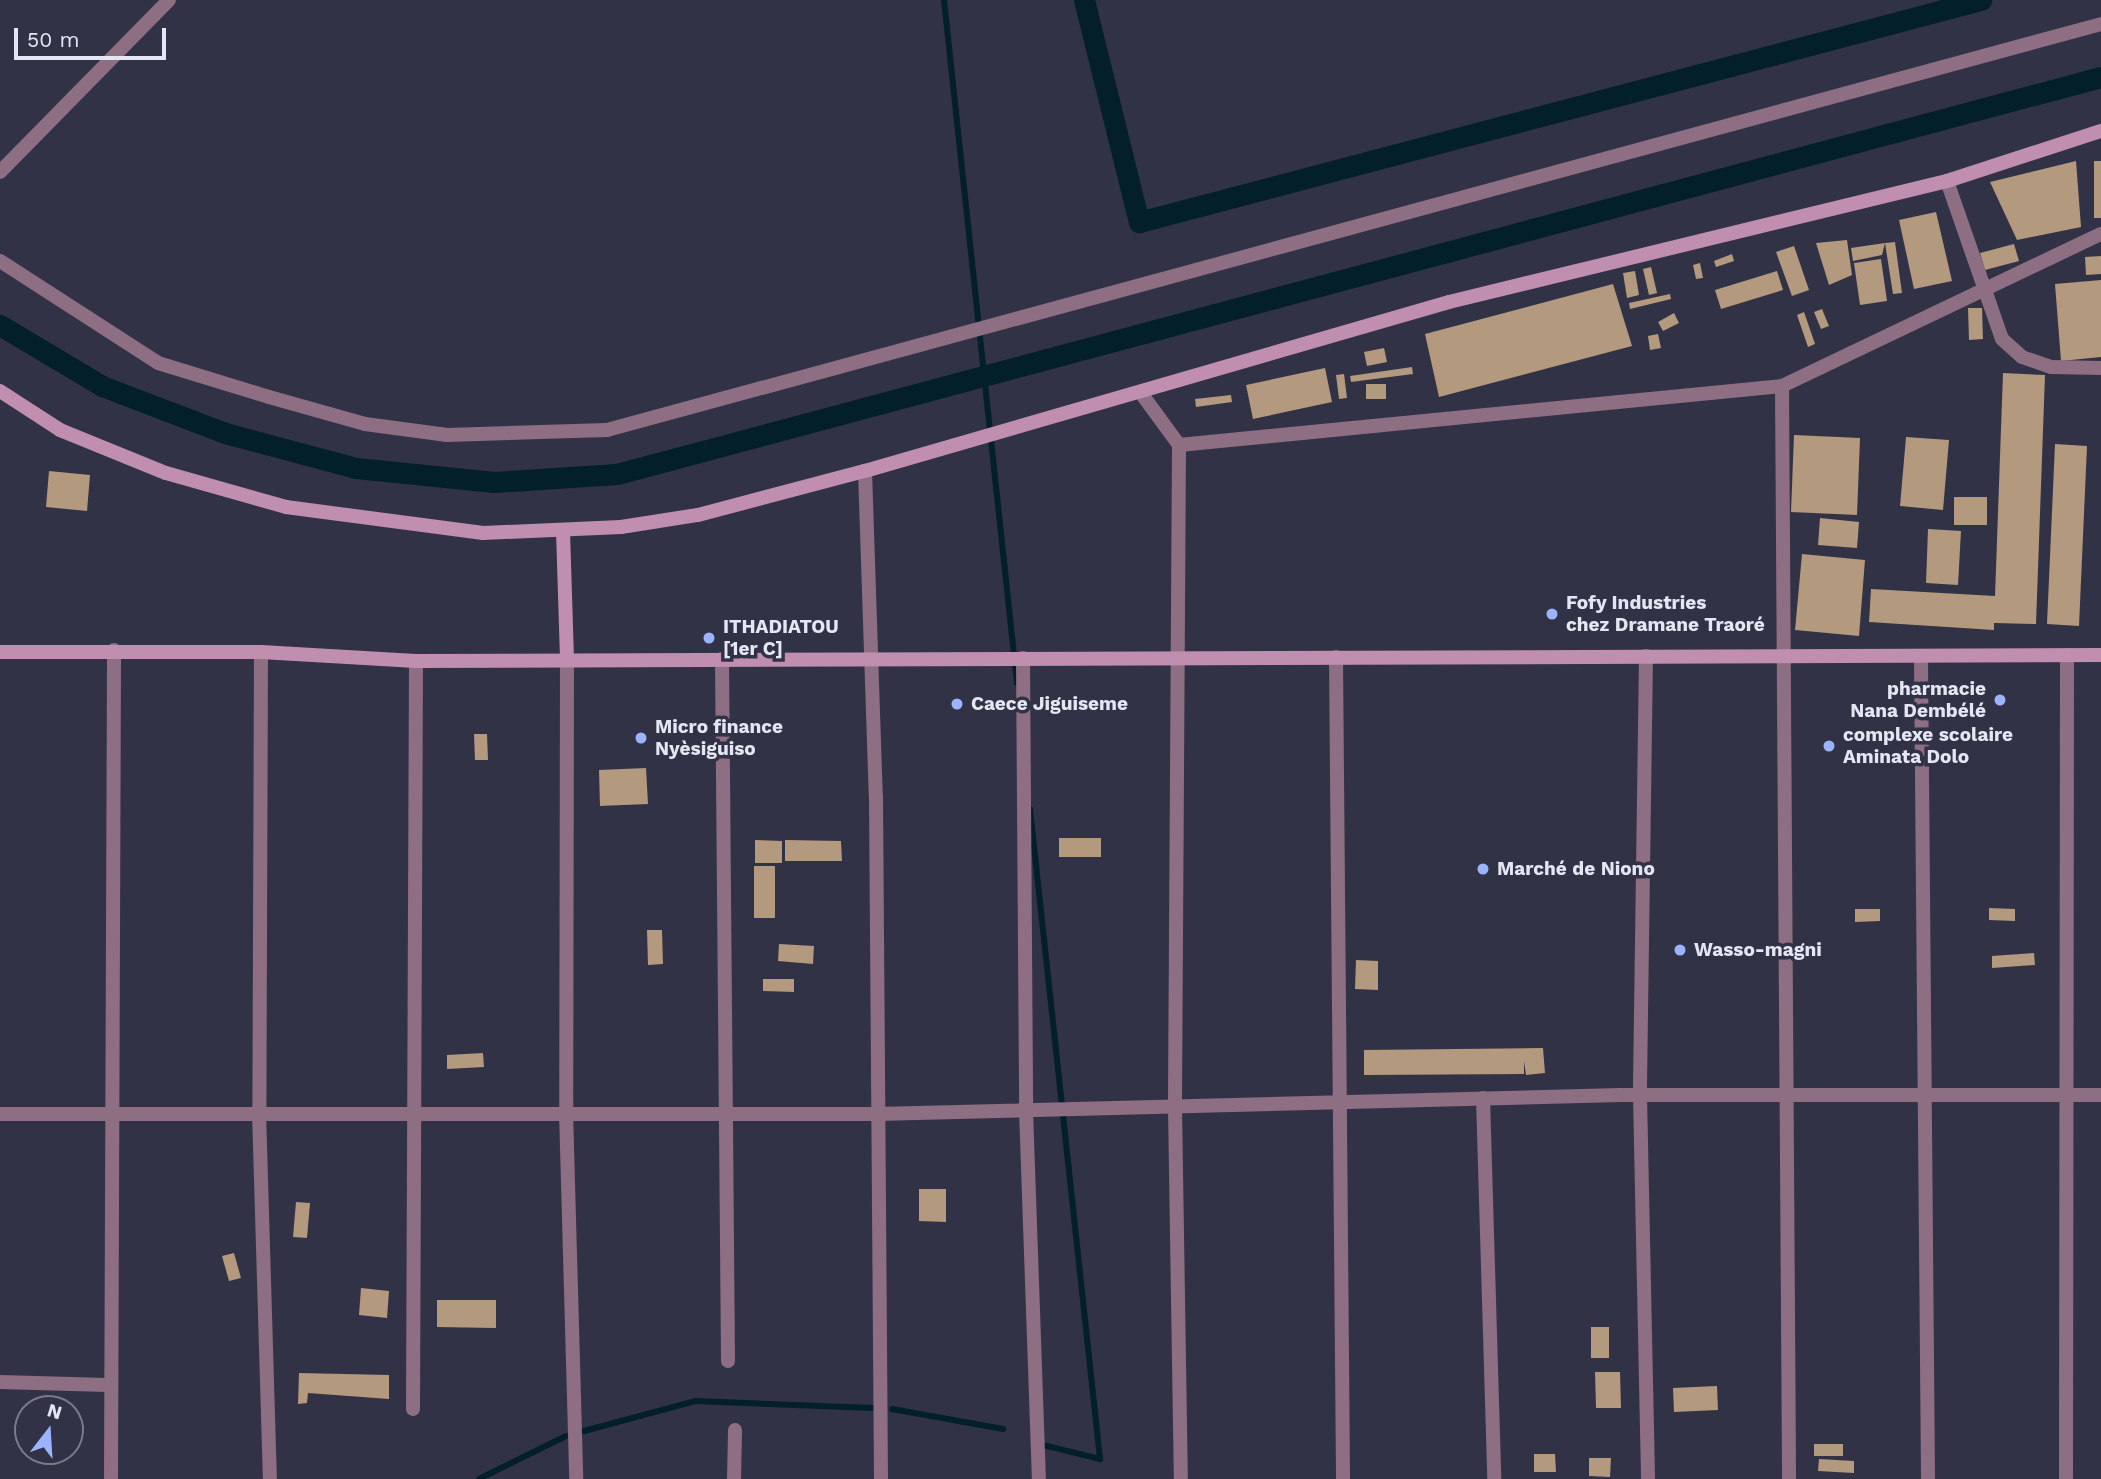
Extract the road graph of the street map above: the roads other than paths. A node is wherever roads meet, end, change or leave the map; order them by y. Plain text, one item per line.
1 (169, 0) edge
2 (2101, 24) edge
3 (2101, 131) edge
4 (0, 172) edge
5 (1947, 181) junction
6 (2101, 234) edge
7 (0, 261) edge
8 (1982, 286) junction
9 (2101, 368) edge
10 (1782, 386) junction
11 (0, 391) edge
12 (1141, 393) junction
13 (1179, 445) junction
14 (865, 471) junction
15 (563, 531) junction
16 (114, 650) junction
17 (0, 652) edge
18 (261, 652) junction
19 (2101, 654) edge
20 (1781, 655) junction
21 (2067, 655) junction
22 (1646, 656) junction
23 (871, 657) junction
24 (1336, 657) junction
25 (1023, 658) junction
26 (1182, 658) junction
27 (1921, 658) junction
28 (722, 659) junction
29 (567, 660) junction
30 (416, 661) junction
31 (1640, 1095) junction
32 (1783, 1095) junction
33 (1925, 1095) junction
34 (2067, 1095) junction
35 (2101, 1095) edge
36 (1483, 1098) junction
37 (1335, 1102) junction
38 (1175, 1107) junction
39 (1026, 1110) junction
40 (566, 1111) junction
41 (721, 1111) junction
42 (259, 1112) junction
43 (0, 1114) edge
44 (109, 1114) junction
45 (877, 1114) junction
46 (415, 1115) junction
47 (728, 1361) dead end
48 (0, 1382) edge
49 (107, 1385) junction
50 (413, 1409) dead end
51 (736, 1430) dead end
52 (111, 1479) edge
53 (270, 1479) edge
54 (576, 1479) edge
55 (734, 1479) edge
56 (881, 1479) edge
57 (1039, 1479) edge
58 (1181, 1479) edge
59 (1343, 1479) edge
60 (1494, 1479) edge
61 (1648, 1479) edge
62 (1788, 1479) edge
63 (1928, 1479) edge
64 (2066, 1479) edge

1 - 4 street
2 - 7 street
3 - 5 street
5 - 8 street
5 - 12 street
6 - 8 street
8 - 9 street
8 - 10 street
10 - 13 street
10 - 20 street
11 - 15 street
12 - 13 street
12 - 14 street
13 - 26 street
14 - 15 street
14 - 23 street
15 - 29 street
16 - 17 street
16 - 18 street
16 - 44 street
18 - 30 street
18 - 42 street
19 - 21 street
20 - 22 street
20 - 27 street
20 - 32 street
21 - 27 street
21 - 34 street
22 - 24 street
22 - 31 street
23 - 25 street
23 - 28 street
23 - 45 street
24 - 26 street
24 - 37 street
25 - 26 street
25 - 39 street
26 - 38 street
27 - 33 street
28 - 29 street
28 - 41 street
29 - 30 street
29 - 40 street
30 - 46 street
31 - 32 street
31 - 36 street
31 - 61 street
32 - 33 street
32 - 62 street
33 - 34 street
33 - 63 street
34 - 35 street
34 - 64 street
36 - 37 street
36 - 60 street
37 - 38 street
37 - 59 street
38 - 39 street
38 - 58 street
39 - 45 street
39 - 57 street
40 - 41 street
40 - 46 street
40 - 54 street
41 - 45 street
41 - 47 street
42 - 44 street
42 - 46 street
42 - 53 street
43 - 44 street
44 - 49 street
45 - 56 street
46 - 50 street
48 - 49 street
49 - 52 street
51 - 55 street

